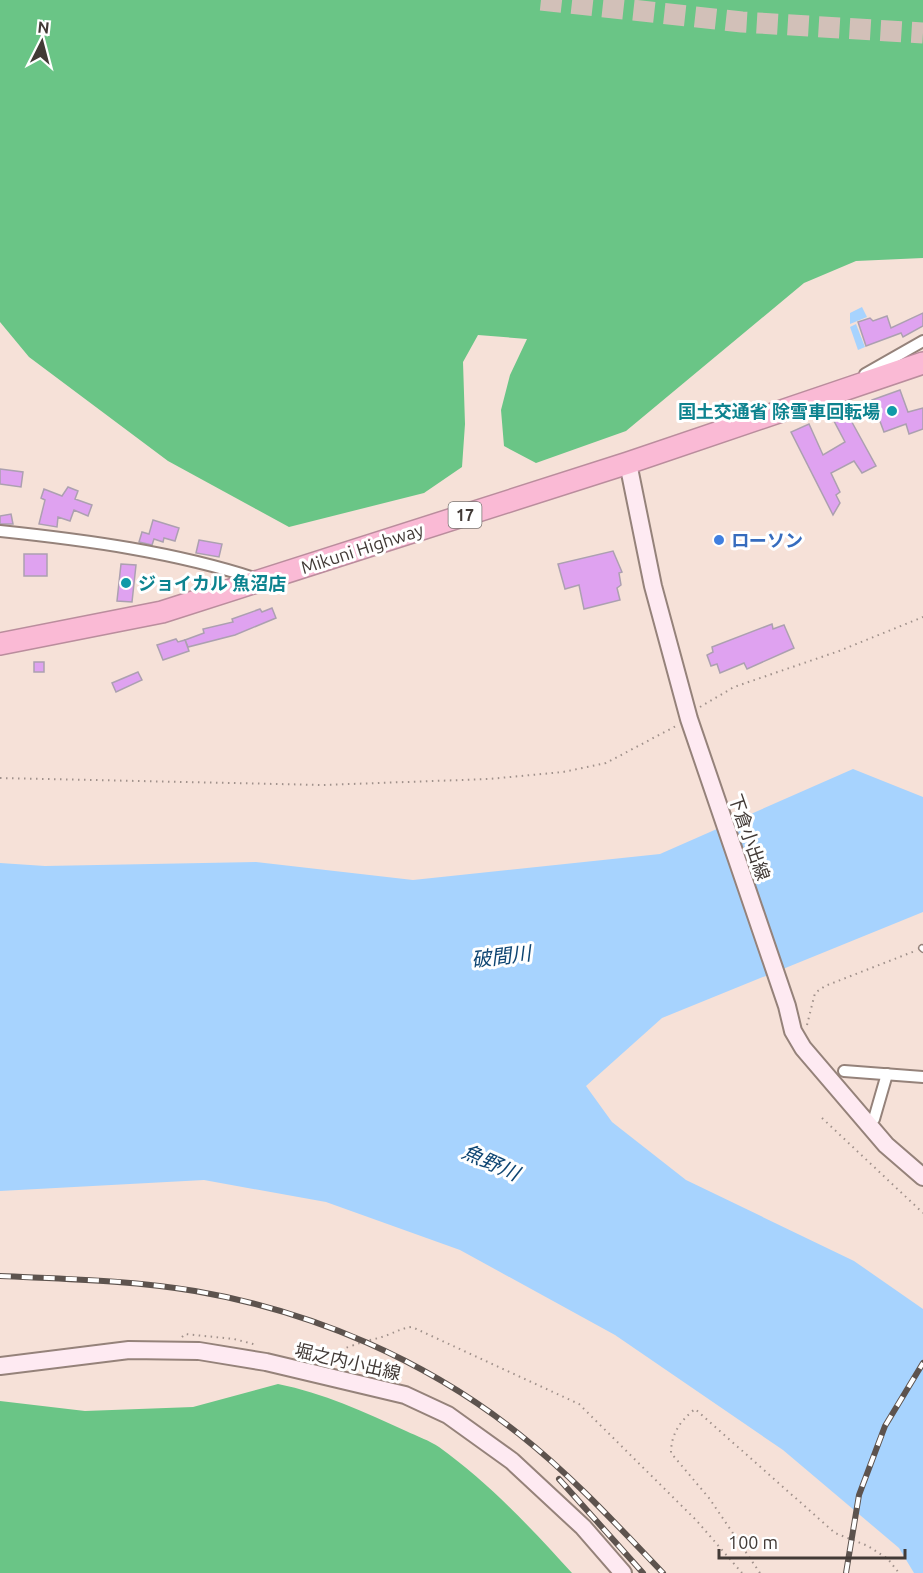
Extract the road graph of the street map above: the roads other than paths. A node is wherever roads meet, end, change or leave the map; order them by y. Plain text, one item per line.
1 (923, 341) edge
2 (923, 363) edge
3 (826, 396) junction
4 (628, 463) junction
5 (0, 531) edge
6 (260, 580) junction
7 (0, 644) edge
8 (844, 1071) dead end
9 (887, 1074) junction
10 (923, 1077) edge
11 (867, 1124) junction
12 (923, 1177) edge
13 (2, 1370) edge
14 (623, 1573) edge

1 - 3 street
2 - 3 highway, Mikuni Highway / 17
3 - 4 highway, Mikuni Highway / 17
4 - 6 highway, Mikuni Highway / 17
4 - 11 main road, 下倉小出線
5 - 6 street
6 - 7 highway, Mikuni Highway / 17
8 - 9 street
9 - 10 street
9 - 11 street
11 - 12 main road, 下倉小出線
13 - 14 main road, 堀之内小出線

